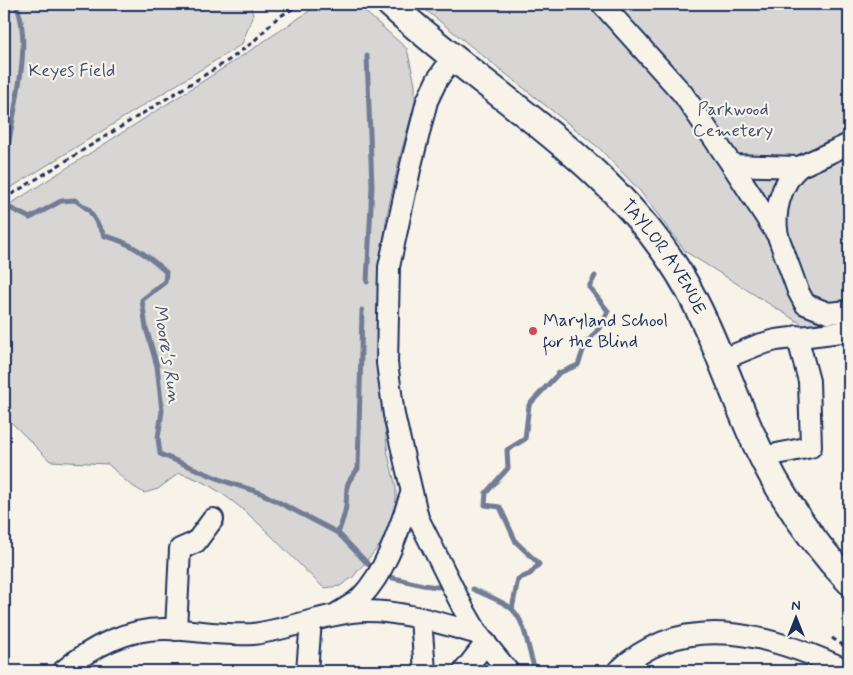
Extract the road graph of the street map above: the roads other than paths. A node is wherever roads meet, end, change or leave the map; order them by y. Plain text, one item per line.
1 (390, 4) edge
2 (602, 4) edge
3 (454, 57) junction
4 (849, 144) edge
5 (732, 165) junction
6 (799, 167) junction
7 (778, 236) junction
8 (849, 311) edge
9 (849, 331) edge
10 (797, 336) junction
11 (721, 360) junction
12 (762, 457) junction
13 (411, 494) junction
14 (213, 519) dead end
15 (849, 581) edge
16 (335, 615) junction
17 (421, 619) junction
18 (311, 621) junction
19 (176, 630) junction
20 (482, 639) junction
21 (63, 671) edge
22 (307, 671) edge
23 (425, 671) edge
24 (464, 671) edge
25 (508, 671) edge
26 (618, 671) edge
27 (849, 671) edge

1 - 3 main road, TAYLOR AVENUE
2 - 5 street
3 - 11 main road, TAYLOR AVENUE
3 - 13 street
4 - 6 street
5 - 6 street
5 - 7 street
6 - 7 street
7 - 8 street
9 - 10 street
10 - 11 street
10 - 12 street
11 - 12 main road, TAYLOR AVENUE
12 - 15 main road, TAYLOR AVENUE
13 - 16 street
13 - 20 street
14 - 19 street
16 - 17 street
16 - 18 street
17 - 20 street
17 - 23 street
18 - 19 street
18 - 22 street
19 - 21 street
20 - 24 street
20 - 25 street
26 - 27 street

